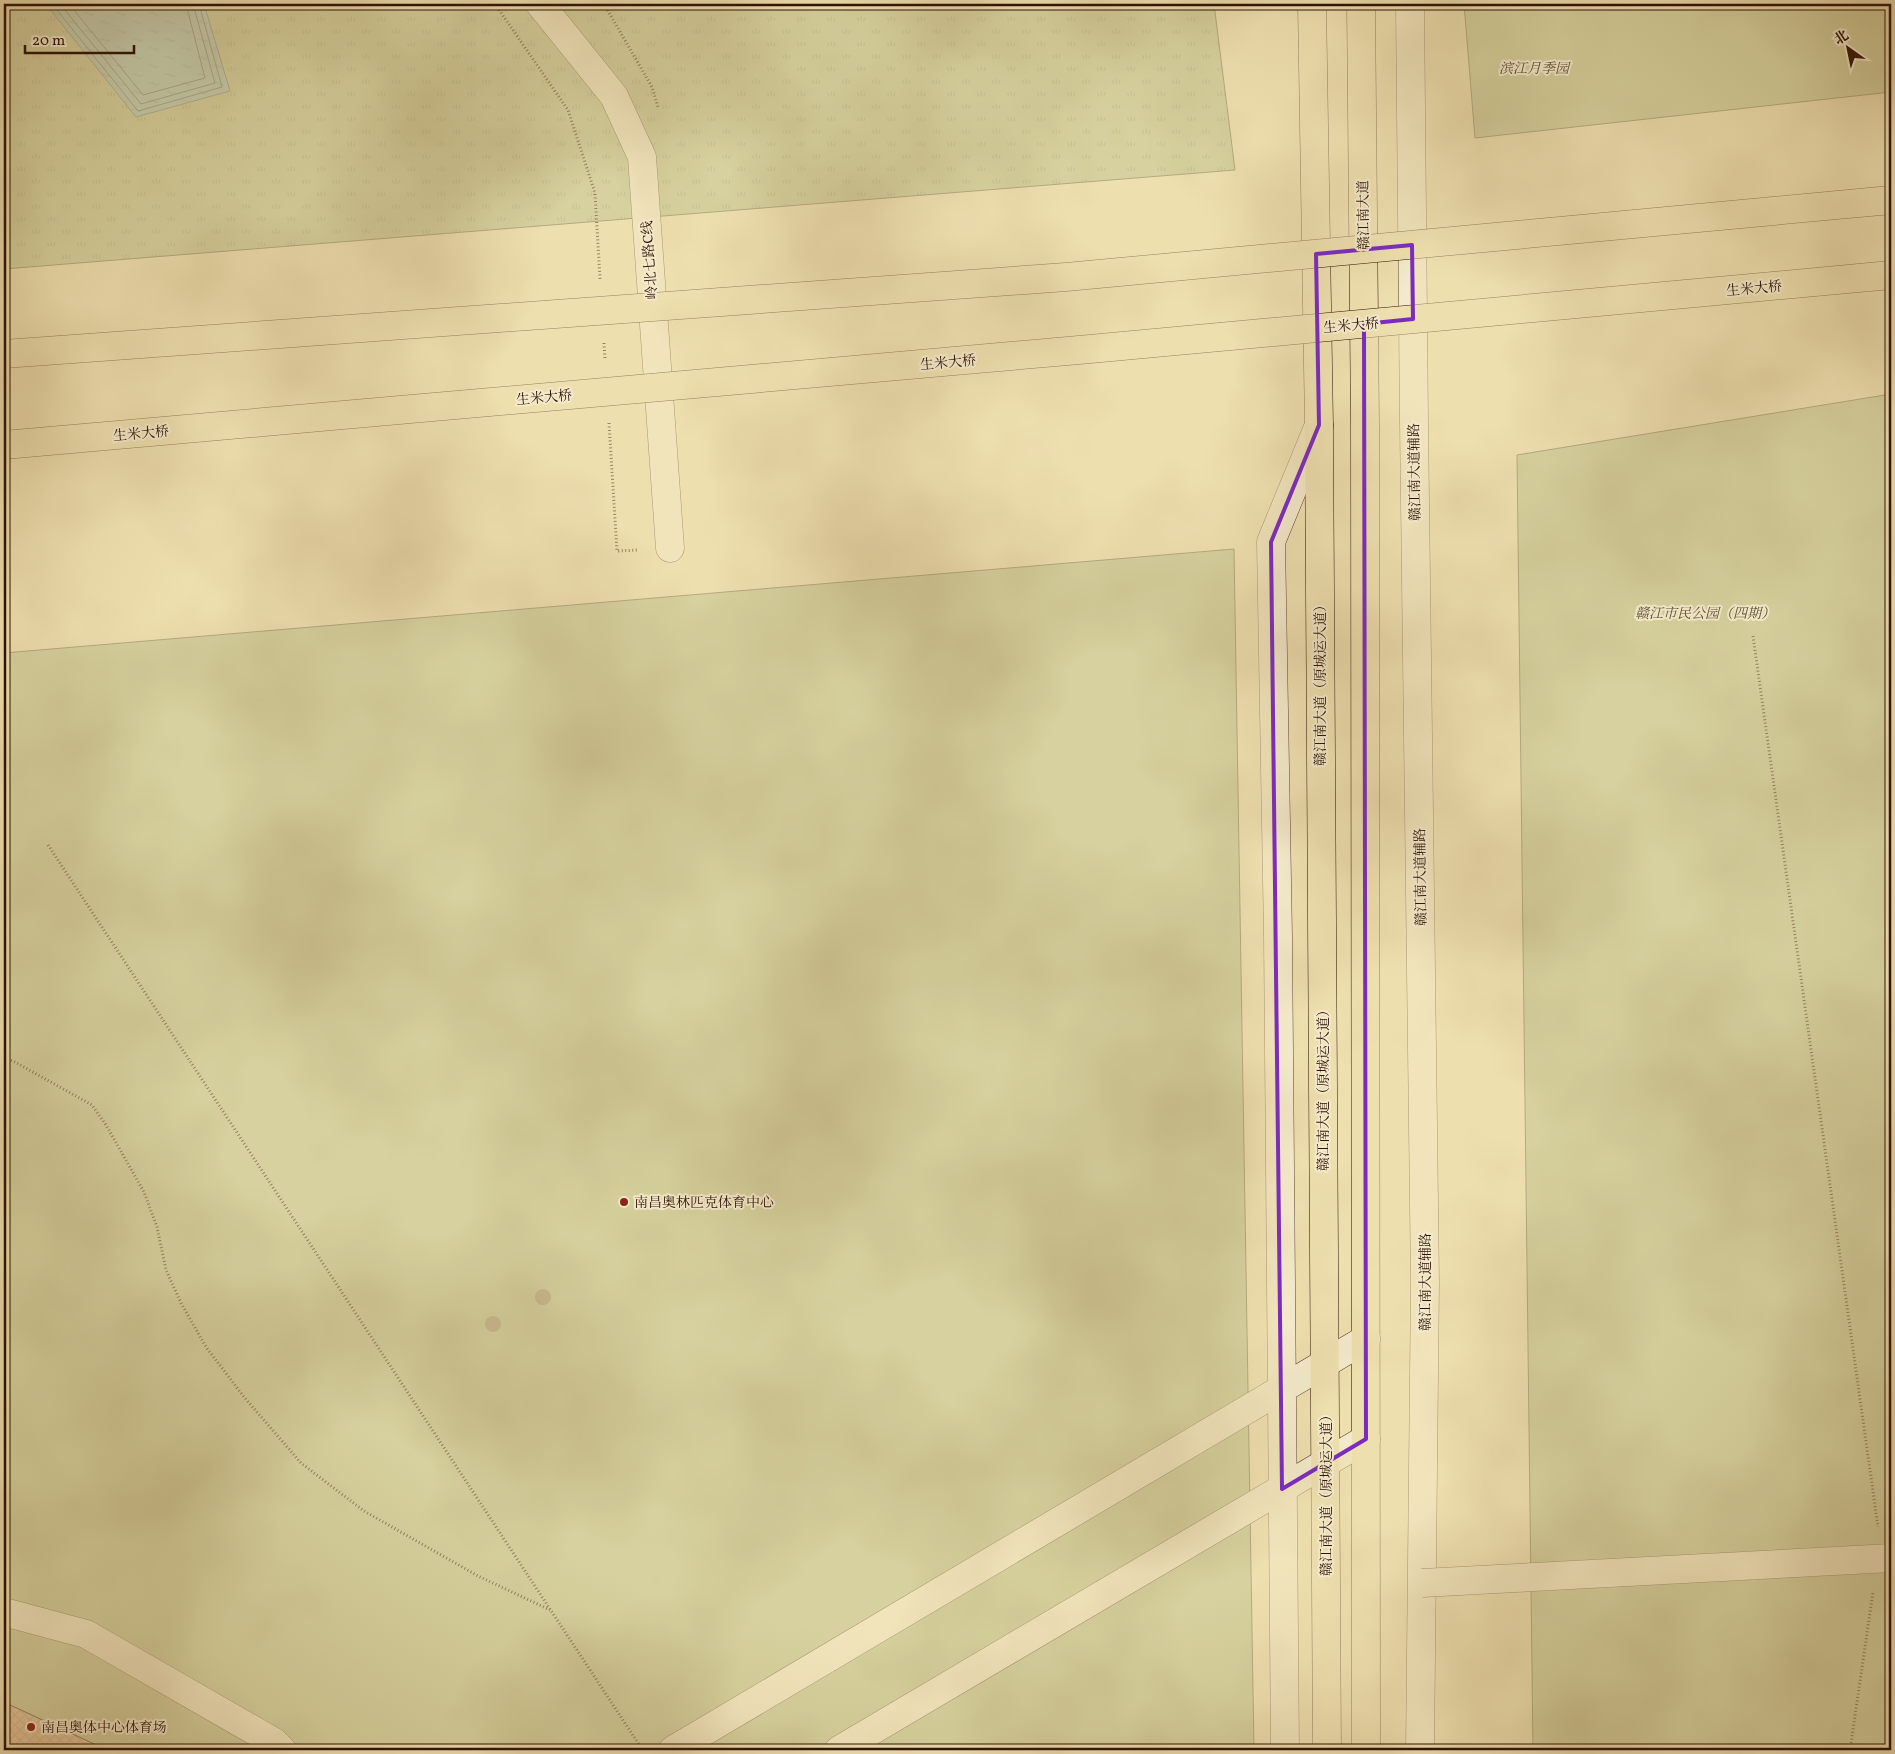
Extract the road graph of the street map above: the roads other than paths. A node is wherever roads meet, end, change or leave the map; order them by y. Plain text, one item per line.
1 (540, 4) edge
2 (1312, 4) edge
3 (1361, 4) edge
4 (1410, 4) edge
5 (1891, 200) edge
6 (1891, 275) edge
7 (4, 354) edge
8 (1319, 425) junction
9 (4, 445) edge
10 (670, 548) dead end
11 (1366, 1339) junction
12 (1325, 1364) junction
13 (1281, 1390) junction
14 (1366, 1439) junction
15 (1325, 1462) junction
16 (1282, 1489) junction
17 (1891, 1558) edge
18 (1422, 1583) junction
19 (4, 1612) edge
20 (282, 1750) edge
21 (672, 1750) edge
22 (839, 1750) edge
23 (1285, 1750) edge
24 (1327, 1750) edge
25 (1366, 1750) edge
26 (1420, 1750) edge

1 - 10 street, 岭北七路C线
2 - 8 main road
3 - 11 main road, 赣江南大道
4 - 18 street, 赣江南大道辅路
5 - 7 main road, bridge
6 - 9 main road, 生米大桥, bridge
8 - 12 main road, 赣江南大道（原城运大道）
8 - 13 street
11 - 12 street
11 - 14 main road
12 - 13 street
12 - 15 main road, 赣江南大道（原城运大道）
13 - 16 street
13 - 21 street
14 - 15 street
14 - 25 main road
15 - 16 street
15 - 24 main road, 赣江南大道（原城运大道）
16 - 22 street
16 - 23 street
17 - 18 street, bridge
18 - 26 street, 赣江南大道辅路
19 - 20 street

